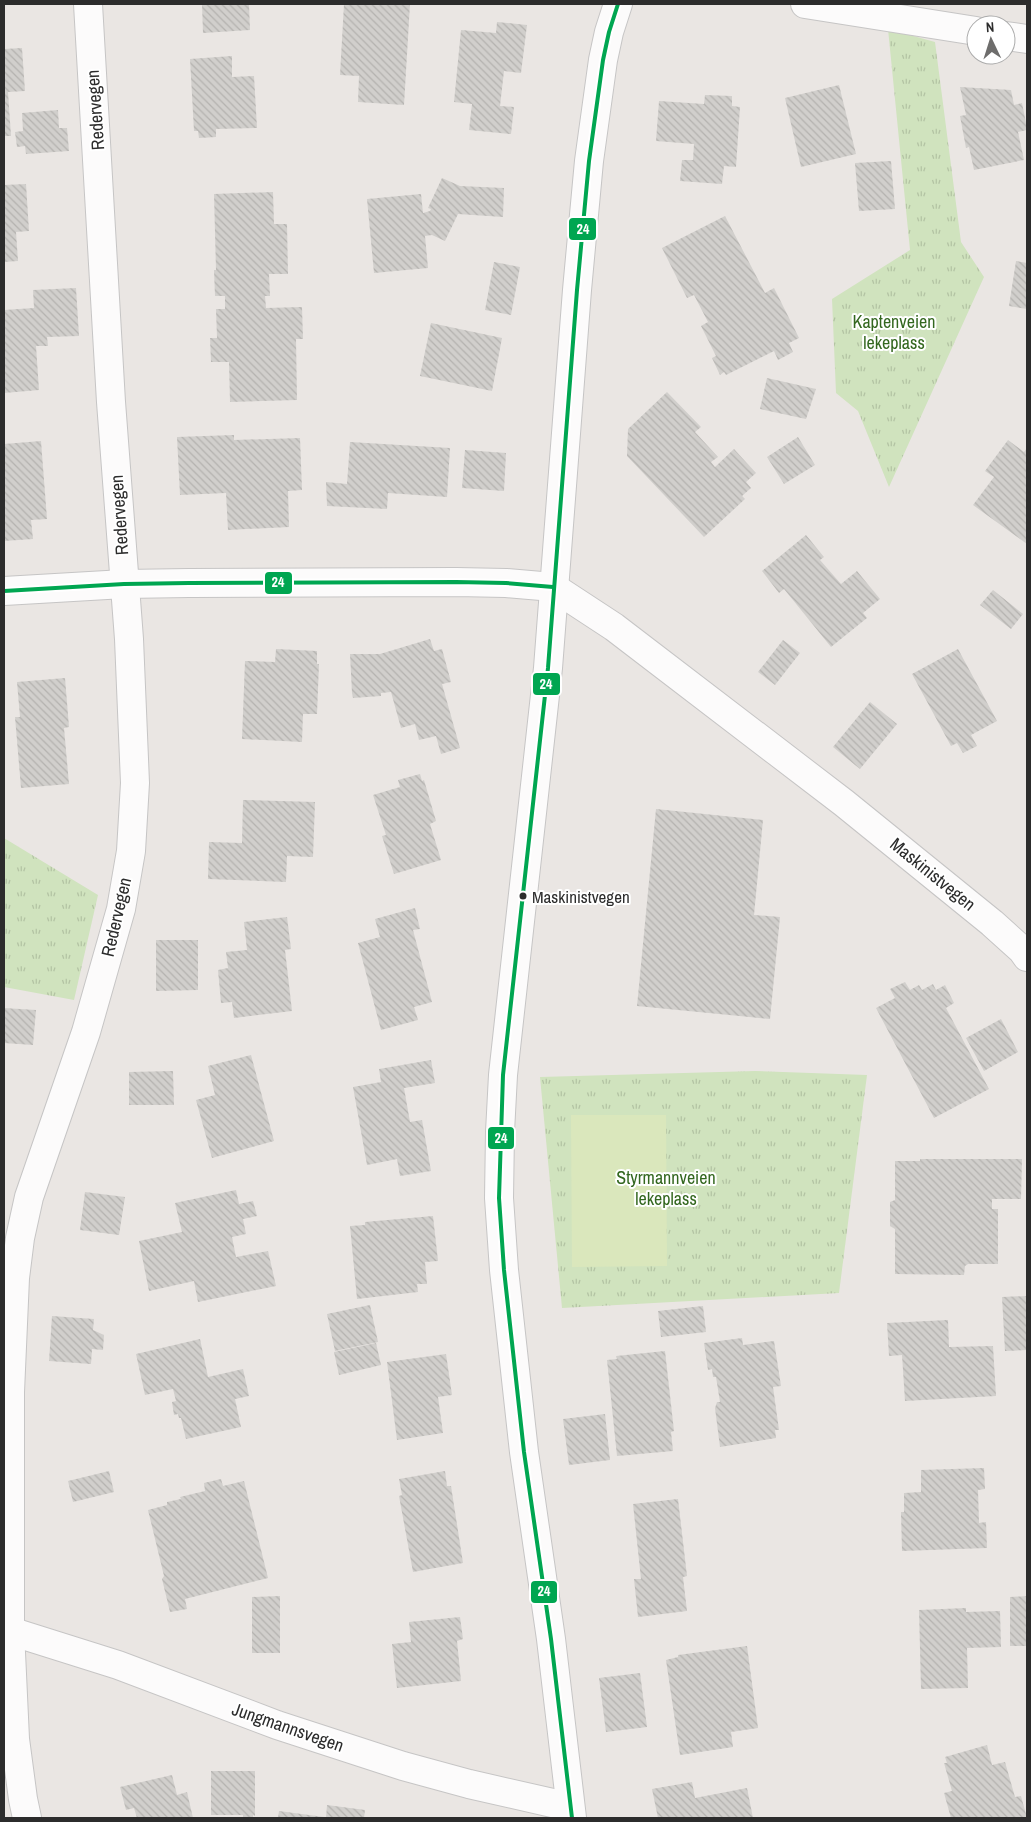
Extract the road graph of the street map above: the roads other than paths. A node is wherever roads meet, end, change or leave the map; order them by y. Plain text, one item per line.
1 (88, 4) edge
2 (618, 4) edge
3 (805, 4) edge
4 (966, 29) edge
5 (124, 584) junction
6 (554, 587) junction
7 (4, 591) edge
8 (1027, 957) edge
9 (10, 1631) junction
10 (571, 1812) edge
11 (27, 1818) edge

1 - 5 street, Redervegen
2 - 6 street
3 - 4 street
5 - 6 street
5 - 7 street
5 - 9 street, Redervegen
6 - 8 street, Maskinistvegen
6 - 10 street
9 - 10 street, Jungmannsvegen
9 - 11 street, Redervegen

